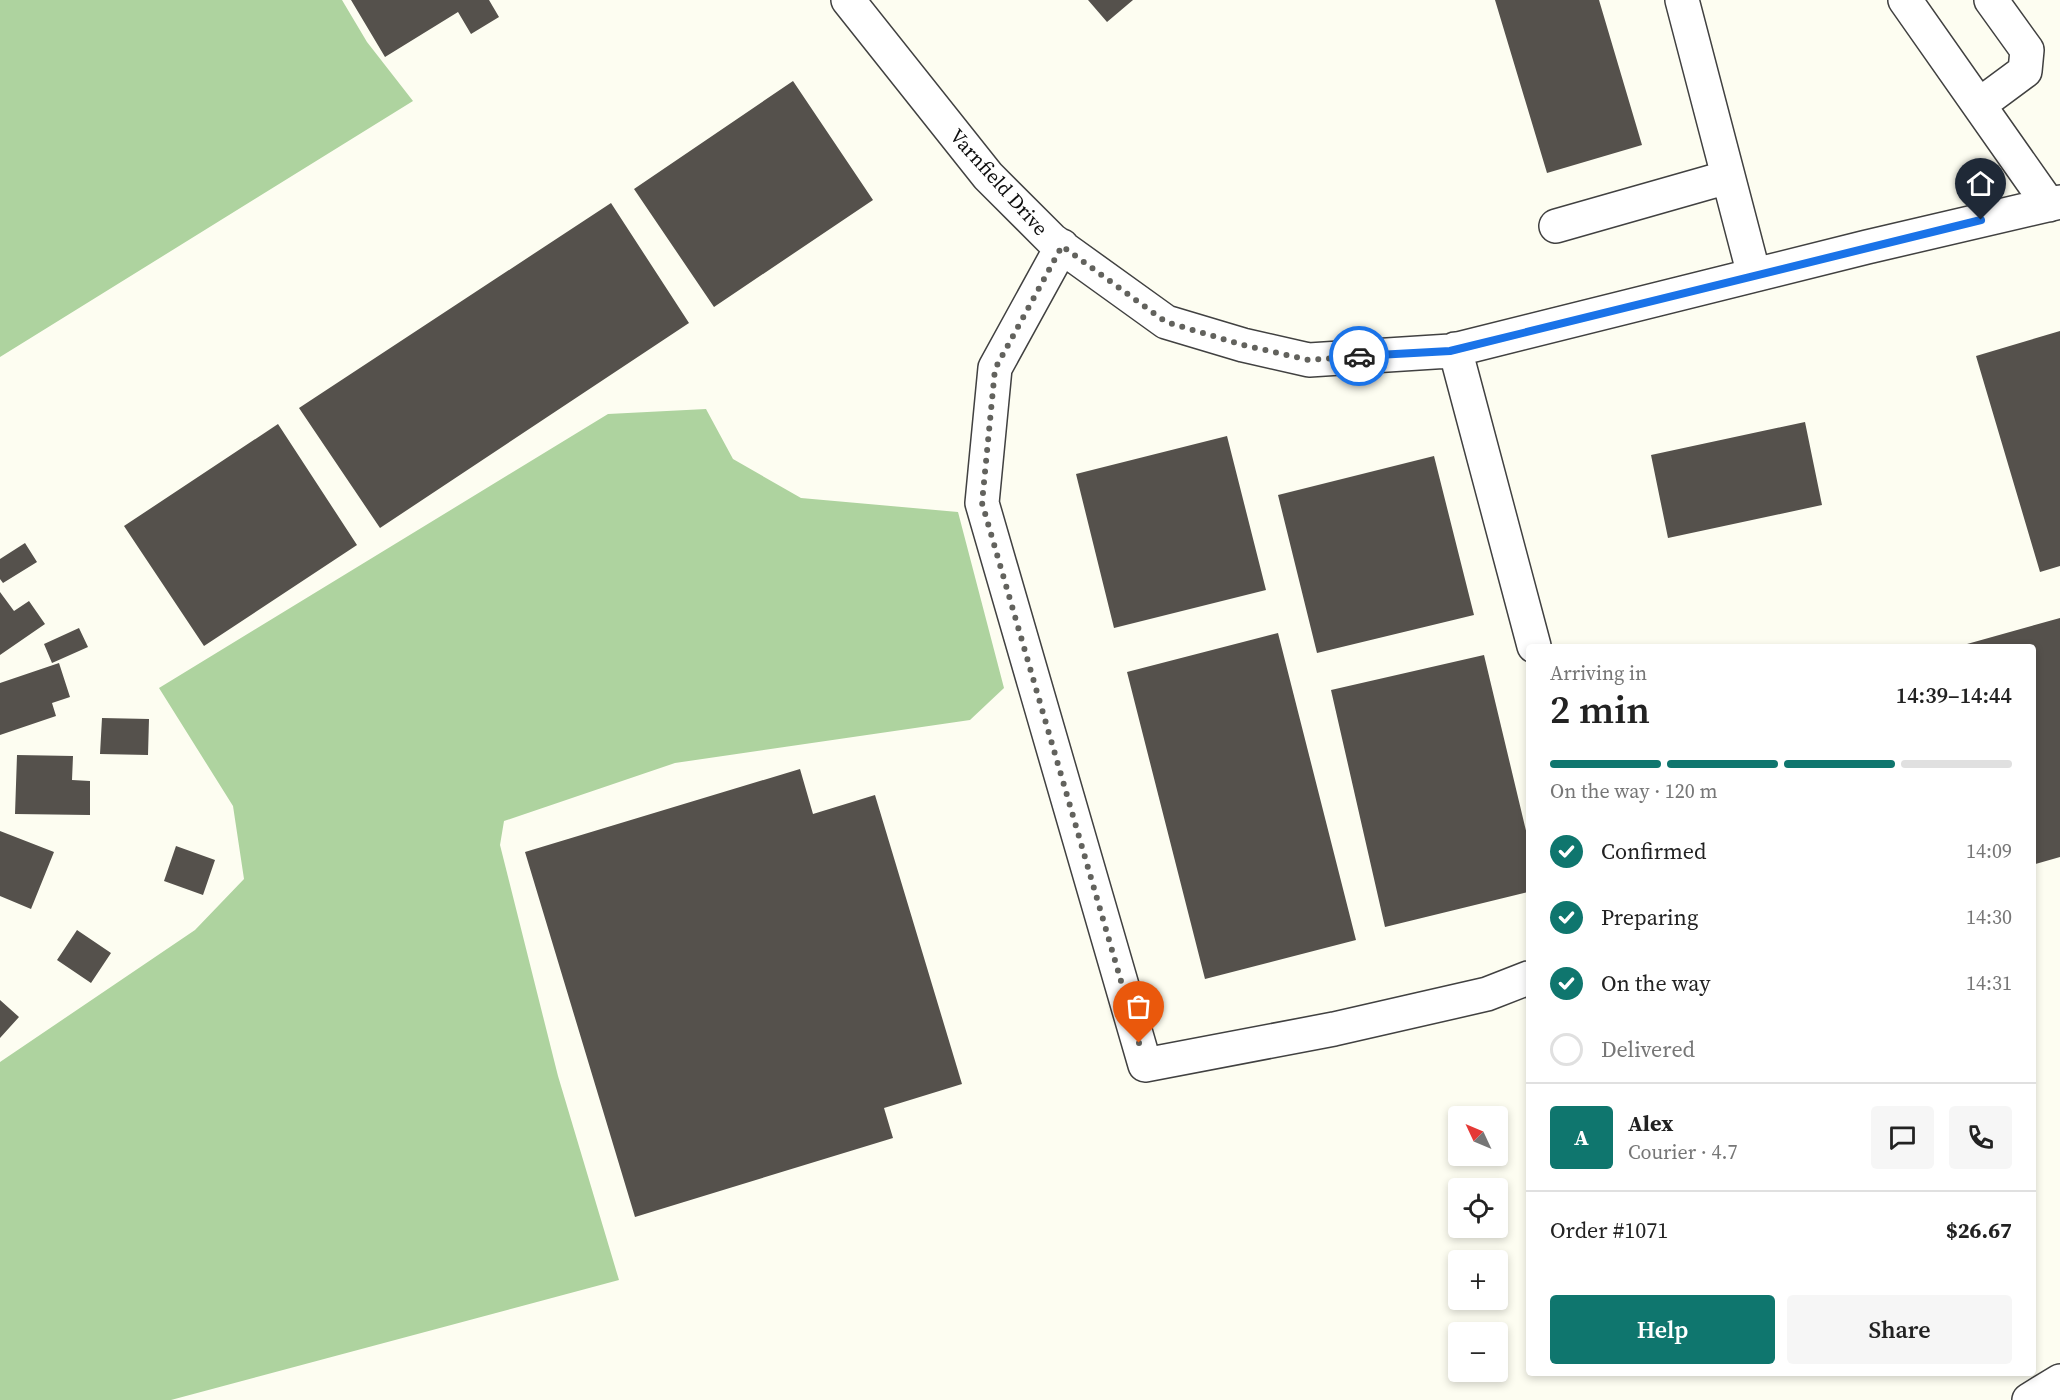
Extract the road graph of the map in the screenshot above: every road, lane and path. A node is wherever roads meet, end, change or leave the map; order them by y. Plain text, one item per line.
1 (848, 0) edge
2 (1682, 0) edge
3 (1905, 0) edge
4 (1991, 0) edge
5 (1979, 105) junction
6 (1728, 177) junction
7 (2055, 203) edge
8 (1556, 226) dead end
9 (1062, 246) junction
10 (1754, 275) junction
11 (1455, 349) junction
12 (1533, 644) edge
13 (1526, 979) edge
14 (2060, 1382) edge
15 (2029, 1400) edge

1 - 9 street, Varnfield Drive
2 - 6 street
3 - 5 street
4 - 5 street
5 - 7 street
6 - 8 street
6 - 10 street
7 - 10 street, Varnfield Drive
9 - 11 street, Varnfield Drive
9 - 13 street
10 - 11 street, Varnfield Drive
11 - 12 street
14 - 15 street

